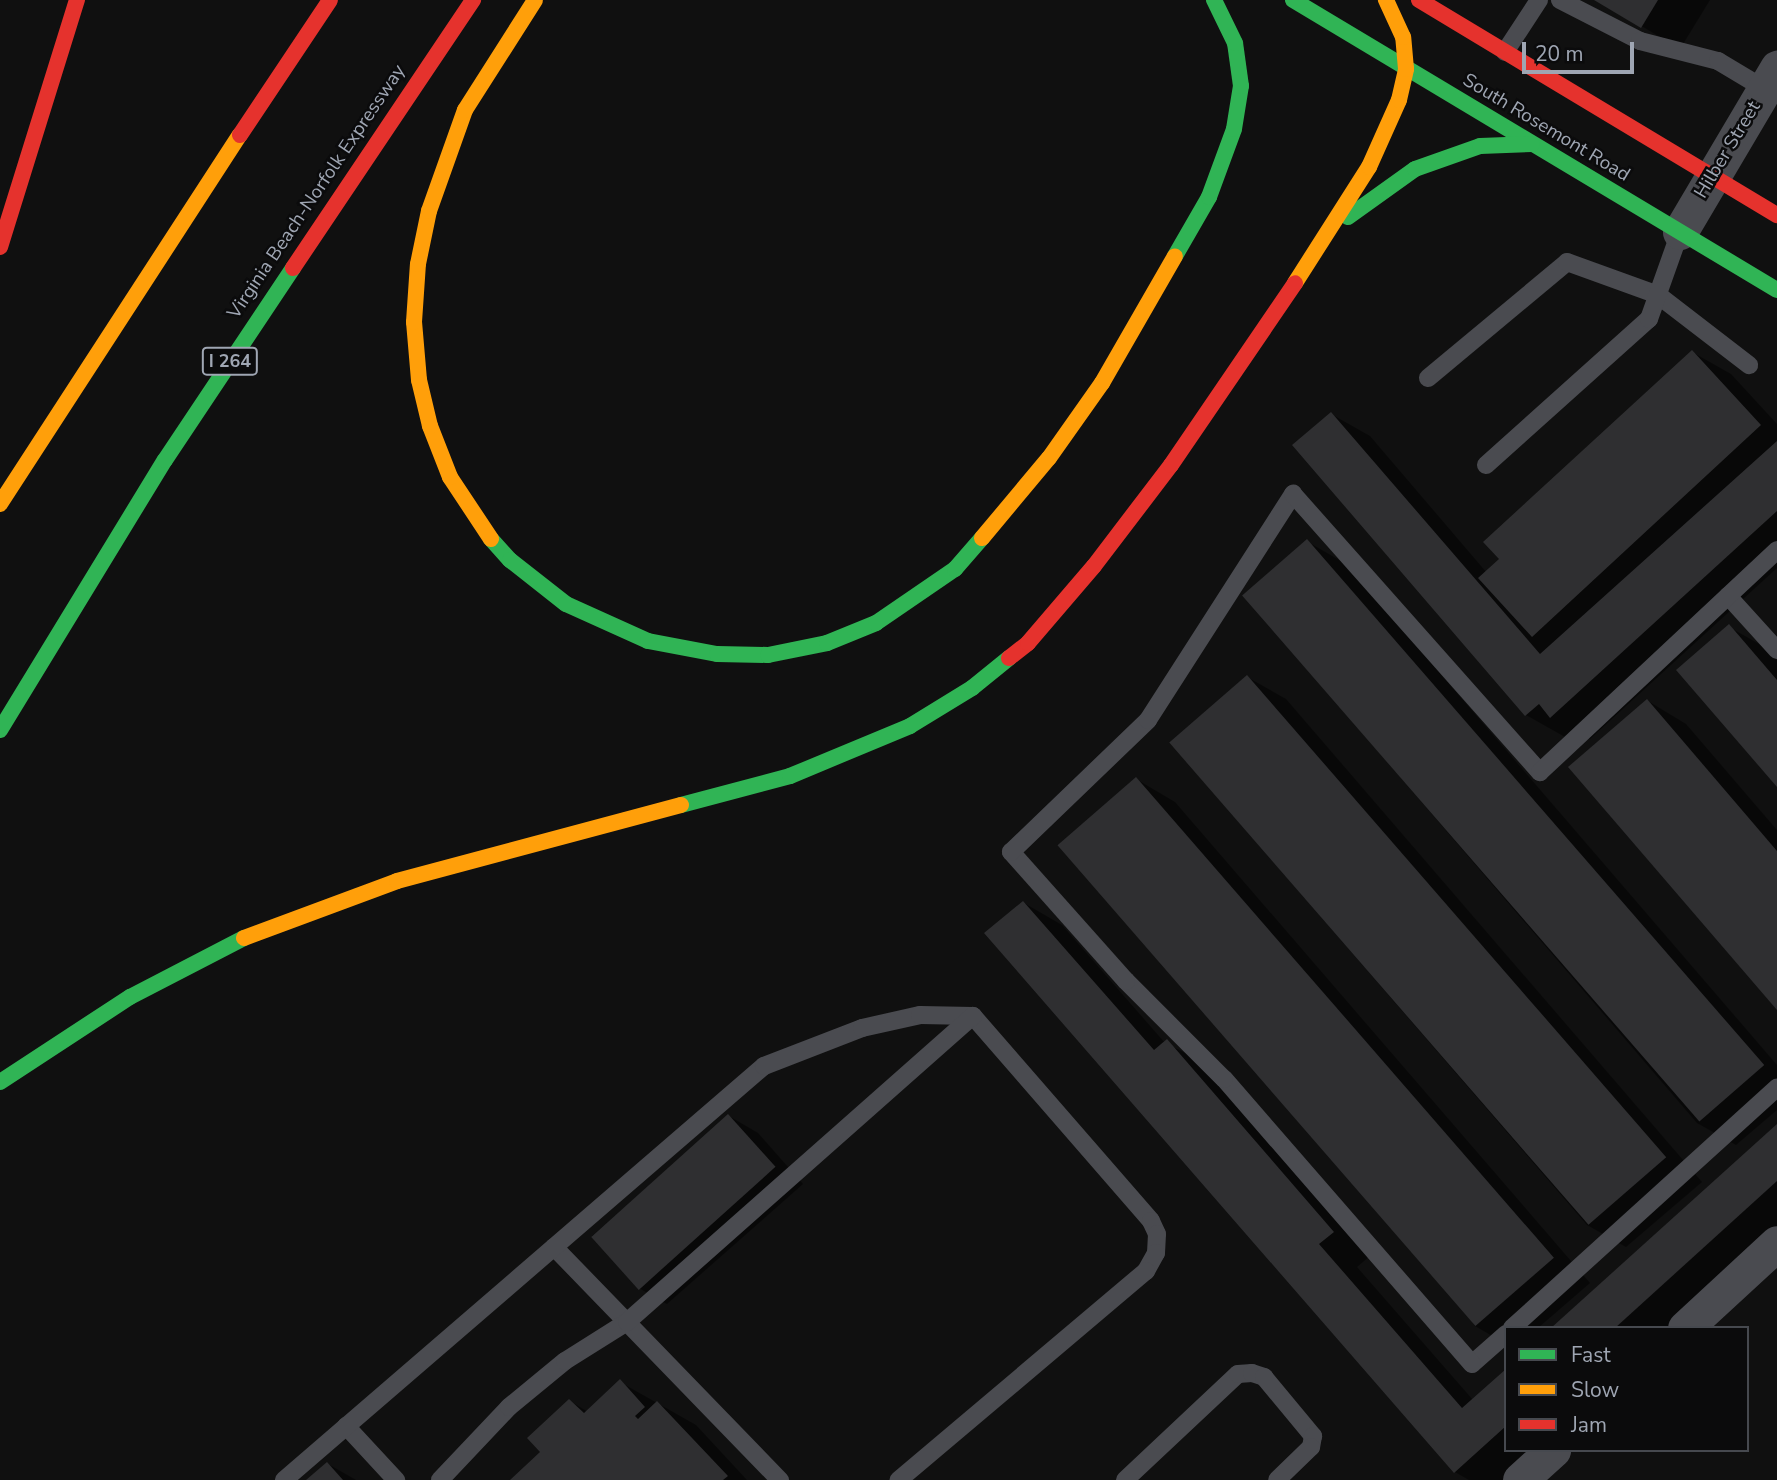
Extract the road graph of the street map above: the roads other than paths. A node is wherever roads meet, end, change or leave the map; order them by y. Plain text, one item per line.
1 (77, 0) edge
2 (330, 0) edge
3 (472, 0) edge
4 (535, 0) edge
5 (1214, 0) edge
6 (1293, 0) edge
7 (1386, 0) edge
8 (1419, 0) edge
9 (1539, 0) edge
10 (1560, 0) edge
11 (1505, 52) junction
12 (1406, 69) junction
13 (1771, 78) edge
14 (1532, 144) junction
15 (1712, 177) junction
16 (1777, 215) edge
17 (1332, 229) junction
18 (1680, 232) junction
19 (0, 247) edge
20 (1777, 290) edge
21 (1658, 295) junction
22 (1749, 365) dead end
23 (1428, 378) dead end
24 (1486, 465) dead end
25 (0, 505) edge
26 (1777, 550) edge
27 (1728, 596) junction
28 (1777, 650) edge
29 (0, 730) edge
30 (973, 1016) junction
31 (0, 1083) edge
32 (1777, 1088) edge
33 (1776, 1246) edge
34 (554, 1247) junction
35 (627, 1322) junction
36 (1514, 1326) edge
37 (1687, 1326) edge
38 (1504, 1336) edge
39 (346, 1426) junction
40 (1551, 1452) edge
41 (284, 1480) edge
42 (396, 1480) edge
43 (440, 1480) edge
44 (780, 1480) edge
45 (899, 1480) edge
46 (1125, 1480) edge
47 (1277, 1480) edge
48 (1520, 1480) edge

1 - 19 main road
2 - 25 main road
3 - 29 main road, Virginia Beach-Norfolk Expressway / I 264
4 - 5 main road
6 - 12 main road, South Rosemont Road
7 - 12 main road
8 - 11 main road
9 - 11 lane
10 - 13 lane
11 - 15 main road
12 - 14 main road, South Rosemont Road
12 - 17 main road
13 - 15 street, Hilber Street
14 - 17 main road
14 - 18 main road, South Rosemont Road
15 - 16 main road
15 - 18 street, Hilber Street
17 - 31 main road
18 - 20 main road, South Rosemont Road
18 - 21 lane
21 - 22 lane
21 - 23 lane
21 - 24 lane
26 - 27 lane
27 - 28 lane
27 - 38 lane
30 - 34 lane
30 - 35 lane
30 - 45 lane
32 - 36 lane
33 - 37 street
34 - 35 lane
34 - 39 lane
35 - 43 lane
35 - 44 lane
39 - 41 lane
39 - 42 lane
40 - 48 street
46 - 47 lane

